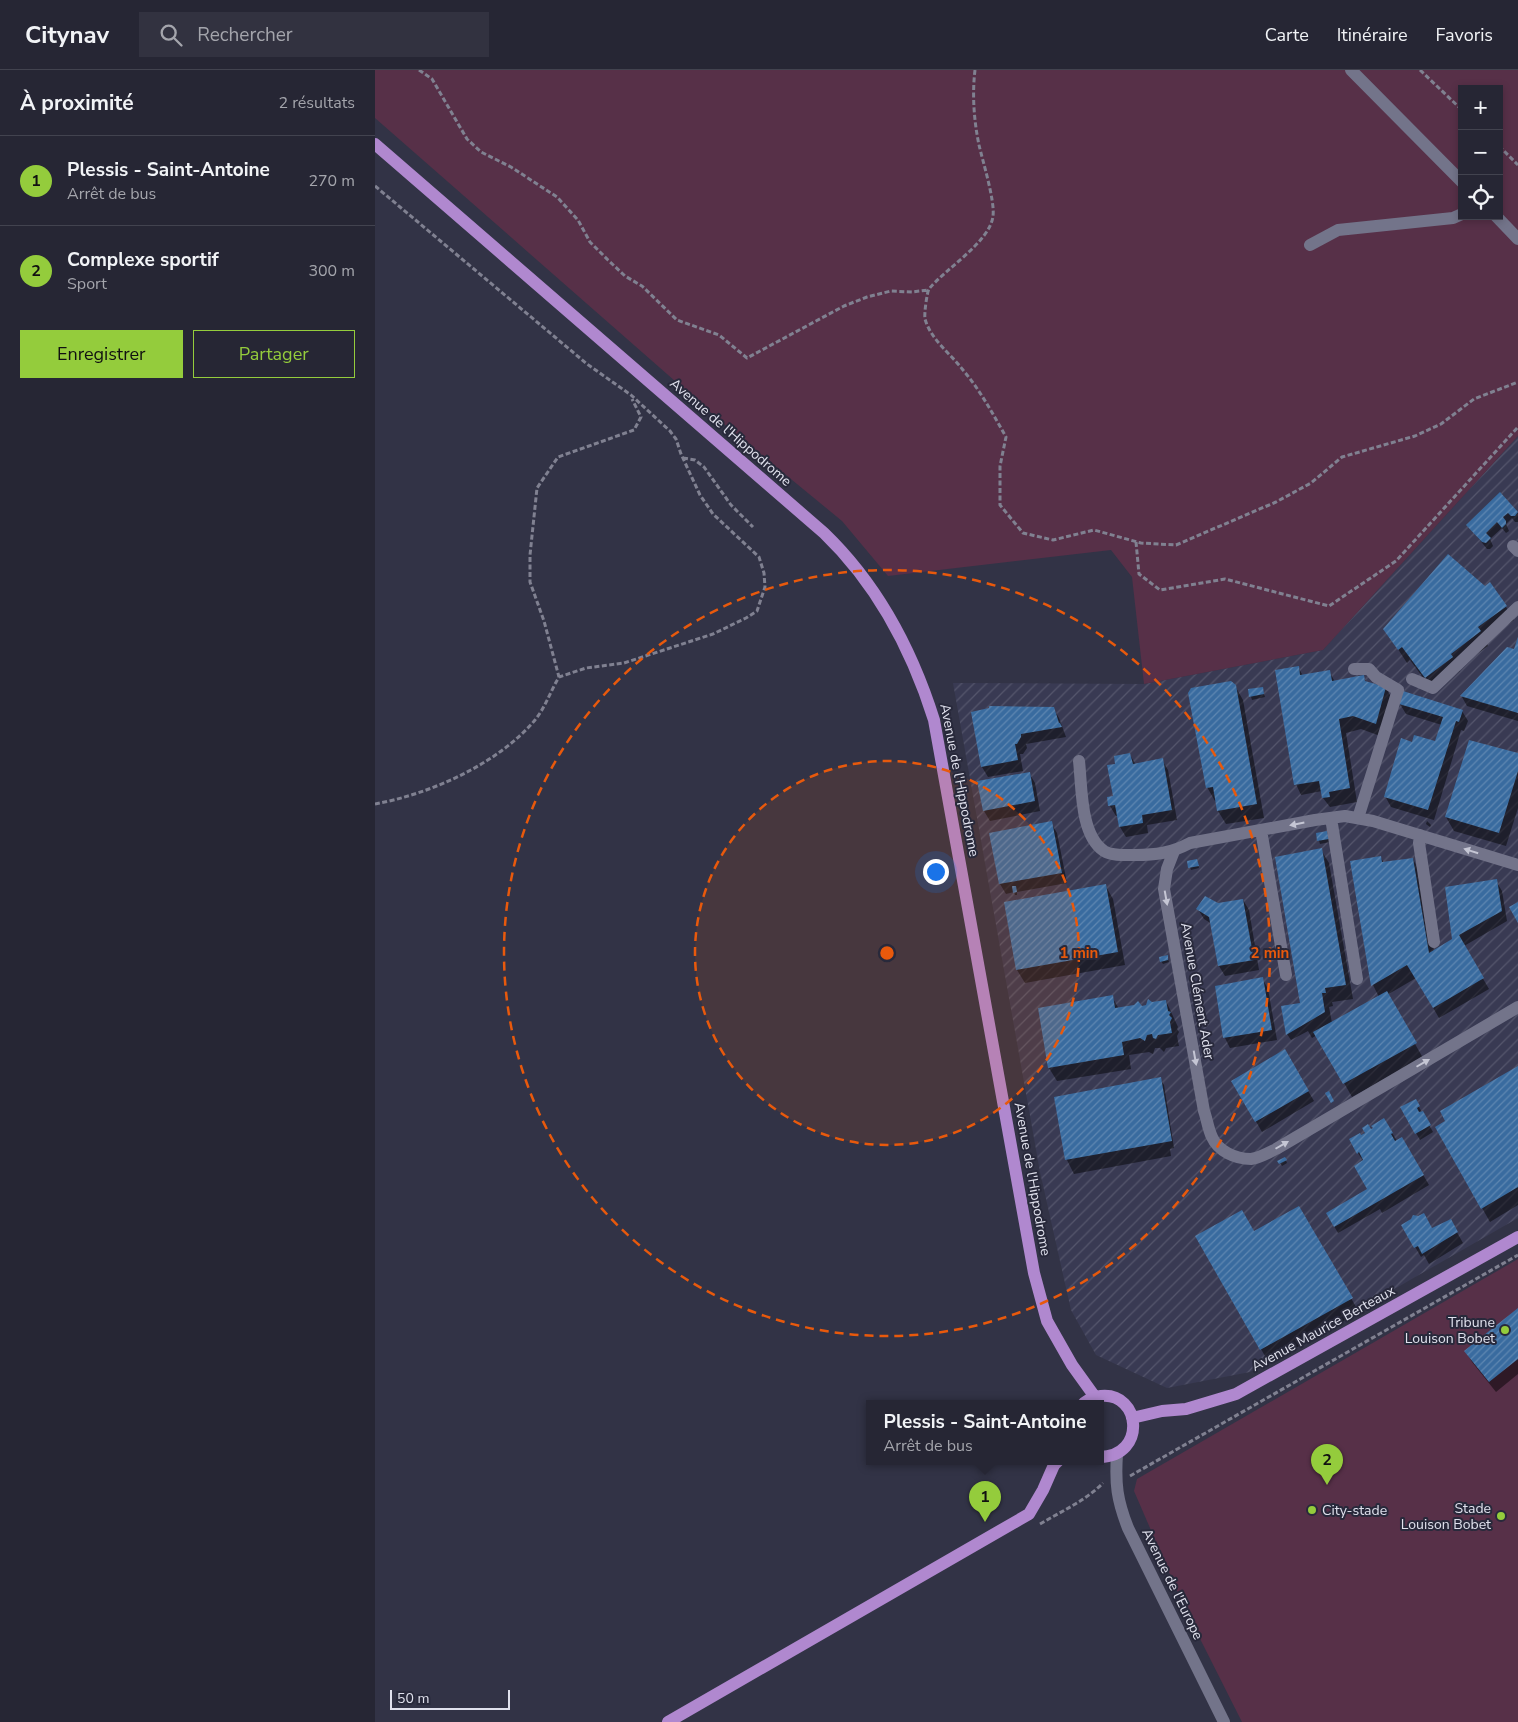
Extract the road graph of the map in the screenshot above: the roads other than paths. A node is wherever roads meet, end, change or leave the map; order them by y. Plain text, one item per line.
1 (1351, 70) edge
2 (375, 144) edge
3 (1458, 178) edge
4 (1458, 216) edge
5 (1499, 220) edge
6 (1518, 239) edge
7 (1310, 246) dead end
8 (1518, 607) edge
9 (1355, 670) dead end
10 (1412, 678) dead end
11 (1079, 761) dead end
12 (1331, 818) junction
13 (1358, 818) junction
14 (1261, 830) junction
15 (1420, 835) junction
16 (1174, 851) junction
17 (1518, 866) edge
18 (1434, 942) dead end
19 (1286, 975) dead end
20 (1357, 979) dead end
21 (1518, 1007) edge
22 (1518, 1237) edge
23 (1095, 1397) junction
24 (1089, 1400) edge
25 (1133, 1418) junction
26 (1117, 1454) junction
27 (1104, 1457) edge
28 (1054, 1465) edge
29 (671, 1721) edge
30 (1224, 1722) edge

1 - 3 street
2 - 23 main road, Avenue de l'Hippodrome
4 - 7 street
5 - 6 street
8 - 10 street
9 - 13 street
11 - 16 street
12 - 13 street
12 -> 14 street
12 - 20 street
13 - 15 street
14 - 16 street
14 - 19 street
17 -> 15 street
15 - 18 street
16 -> 21 street, Avenue Clément Ader
22 - 25 main road, Avenue Maurice Berteaux
23 - 24 main road
23 - 25 main road
25 - 26 main road
26 - 27 main road
26 - 30 street, Avenue de l'Europe
28 - 29 main road

